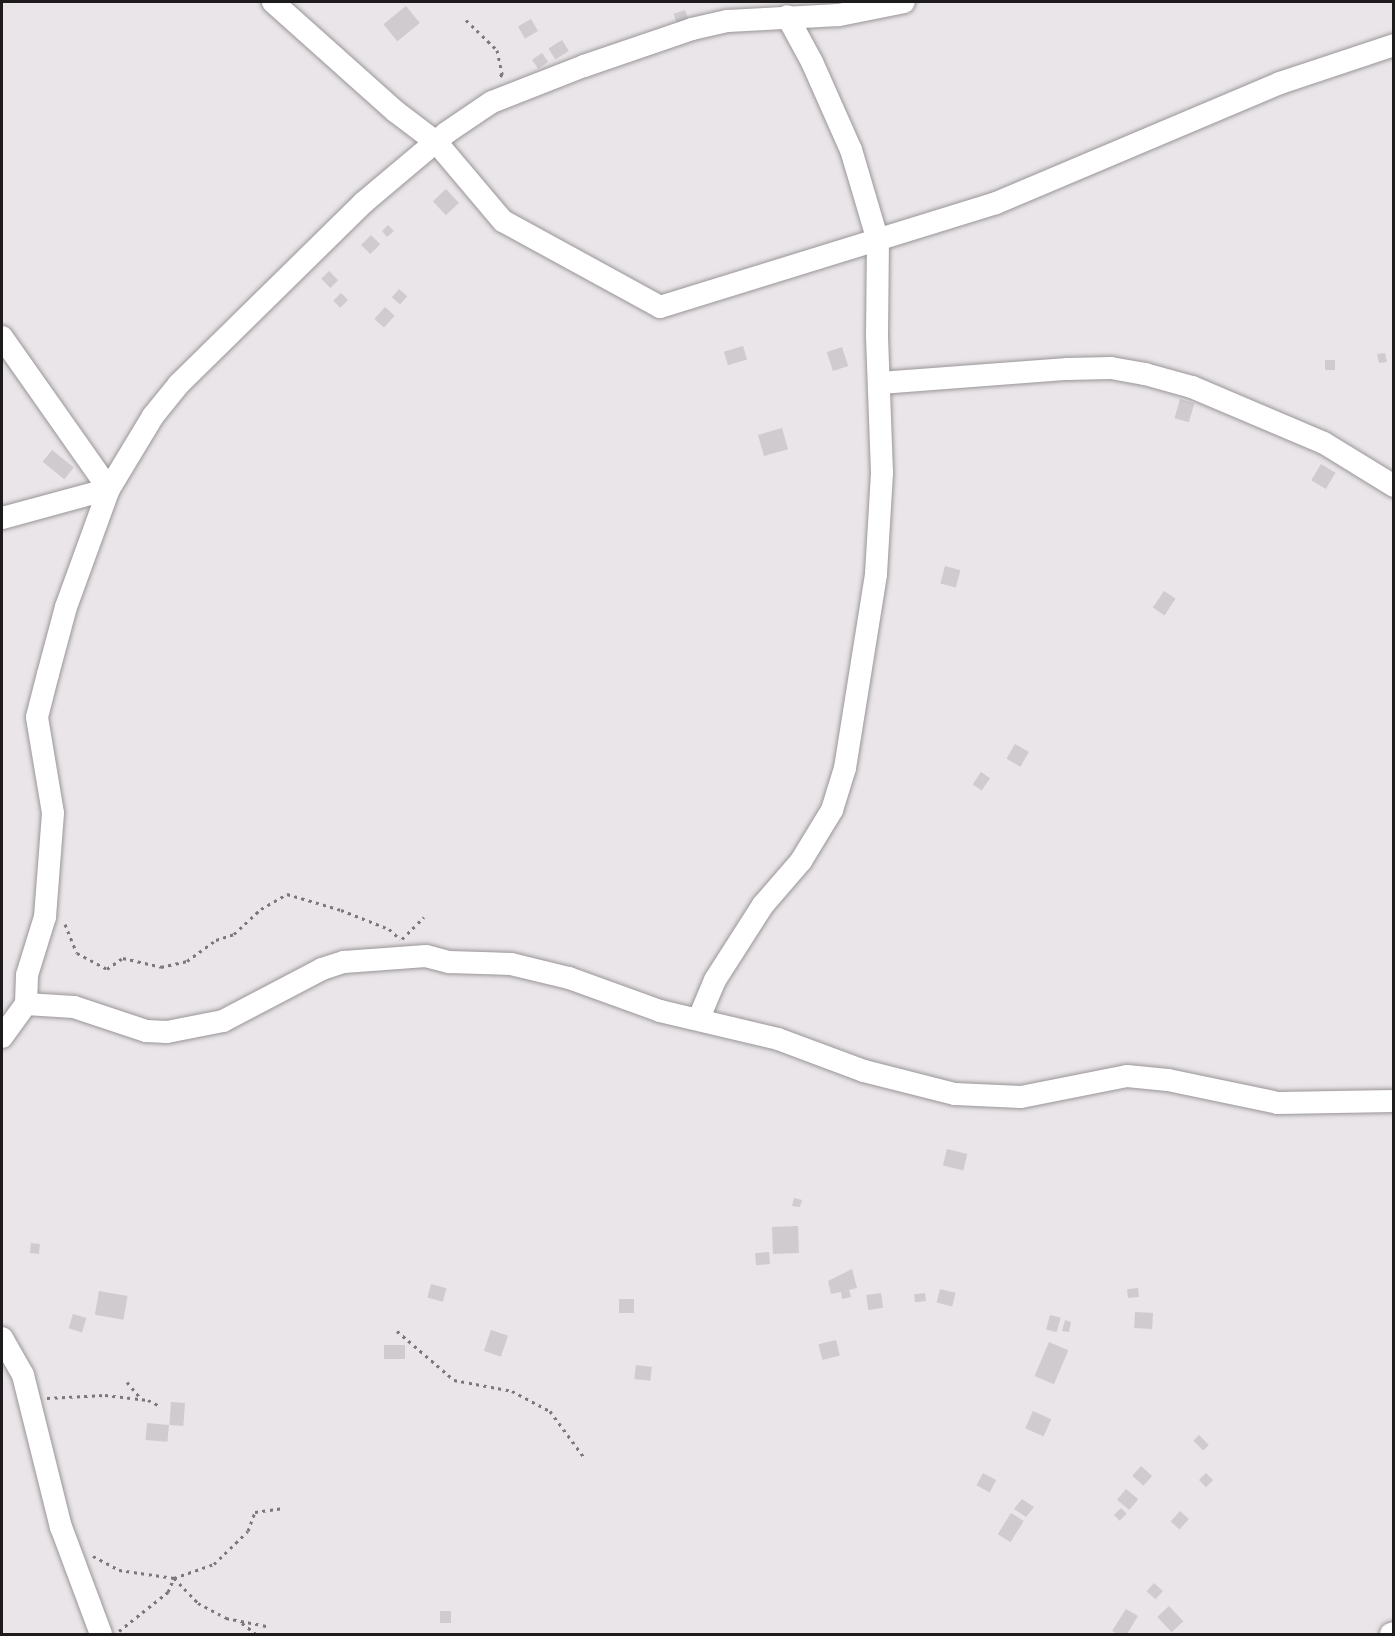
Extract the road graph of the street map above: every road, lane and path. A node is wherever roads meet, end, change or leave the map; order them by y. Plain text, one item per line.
1 (273, 2) edge
2 (904, 2) edge
3 (787, 16) junction
4 (466, 20) dead end
5 (1394, 45) edge
6 (496, 82) dead end
7 (437, 143) junction
8 (878, 241) junction
9 (2, 337) edge
10 (880, 383) junction
11 (1394, 486) edge
12 (109, 489) junction
13 (2, 518) edge
14 (65, 918) dead end
15 (401, 940) dead end
16 (26, 1004) junction
17 (699, 1018) junction
18 (2, 1037) edge
19 (1394, 1101) edge
20 (397, 1331) dead end
21 (2, 1338) edge
22 (127, 1382) dead end
23 (30, 1399) junction
24 (142, 1400) junction
25 (158, 1405) dead end
26 (583, 1456) dead end
27 (284, 1508) dead end
28 (70, 1555) junction
29 (174, 1578) junction
30 (240, 1622) junction
31 (266, 1626) dead end
32 (101, 1635) edge
33 (112, 1635) edge
34 (256, 1635) edge

1 - 7 street
2 - 3 street
3 - 7 street
3 - 8 street
4 - 6 path
5 - 8 street
7 - 8 street
7 - 12 street
8 - 10 street
9 - 12 street
10 - 11 street
10 - 17 street
12 - 13 street
12 - 16 street
14 - 15 path
16 - 17 street
16 - 18 street
17 - 19 street
20 - 26 path
21 - 23 street
22 - 24 path
23 - 24 path
23 - 28 street
24 - 25 path
27 - 29 path
28 - 29 path
28 - 32 street
29 - 30 path
29 - 33 path
30 - 31 path
30 - 34 path

